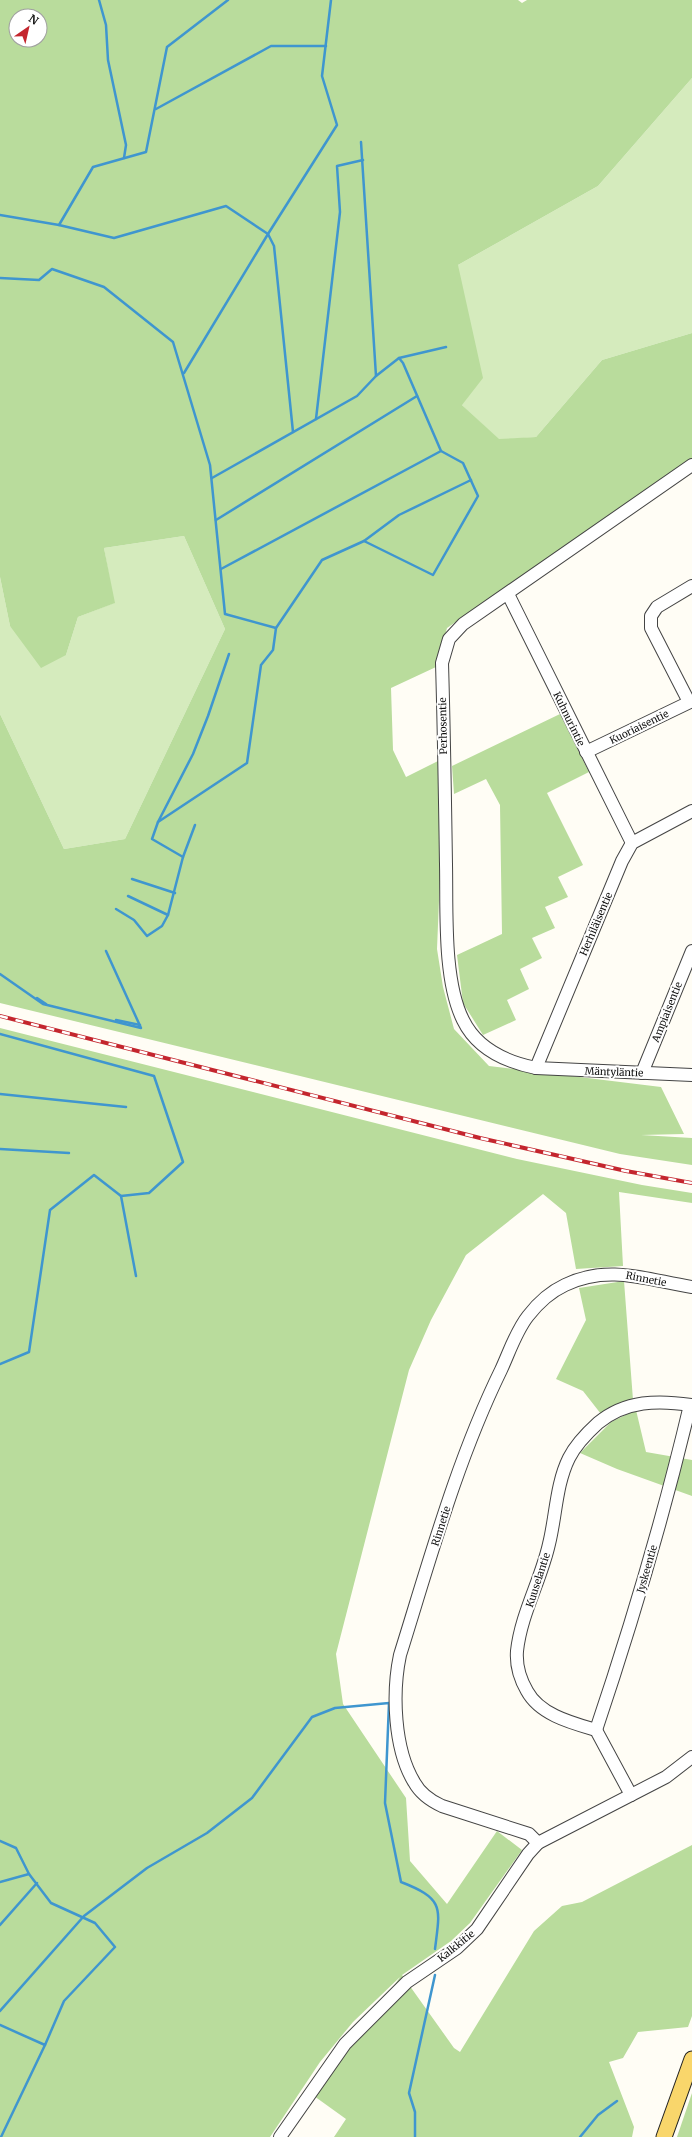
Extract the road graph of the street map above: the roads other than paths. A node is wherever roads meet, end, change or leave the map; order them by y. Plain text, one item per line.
1 (692, 465) edge
2 (692, 586) edge
3 (508, 594) junction
4 (690, 702) edge
5 (586, 752) junction
6 (692, 811) edge
7 (632, 843) junction
8 (692, 952) edge
9 (536, 1068) junction
10 (642, 1073) junction
11 (692, 1074) edge
12 (692, 1288) edge
13 (691, 1405) edge
14 (596, 1730) junction
15 (692, 1757) edge
16 (631, 1795) junction
17 (538, 1843) junction
18 (692, 2059) edge
19 (280, 2137) edge
20 (664, 2137) edge

1 - 3 street, Perhosentie
2 - 4 street
3 - 5 street, Kuhnurintie
3 - 9 street, Perhosentie
4 - 5 street, Kuoriaisentie
5 - 7 street, Kuhnurintie
6 - 7 street
7 - 9 street, Herhiläisentie
8 - 10 street, Ampiaisentie
9 - 10 street, Mäntyläntie
10 - 11 street, Mäntyläntie
12 - 17 street, Rinnetie
13 - 14 street, Jyskeentie
13 - 14 street, Kuuselantie
14 - 16 street
15 - 16 street, Kalkkitie
16 - 17 street, Kalkkitie
17 - 19 street, Kalkkitie
18 - 20 main road

